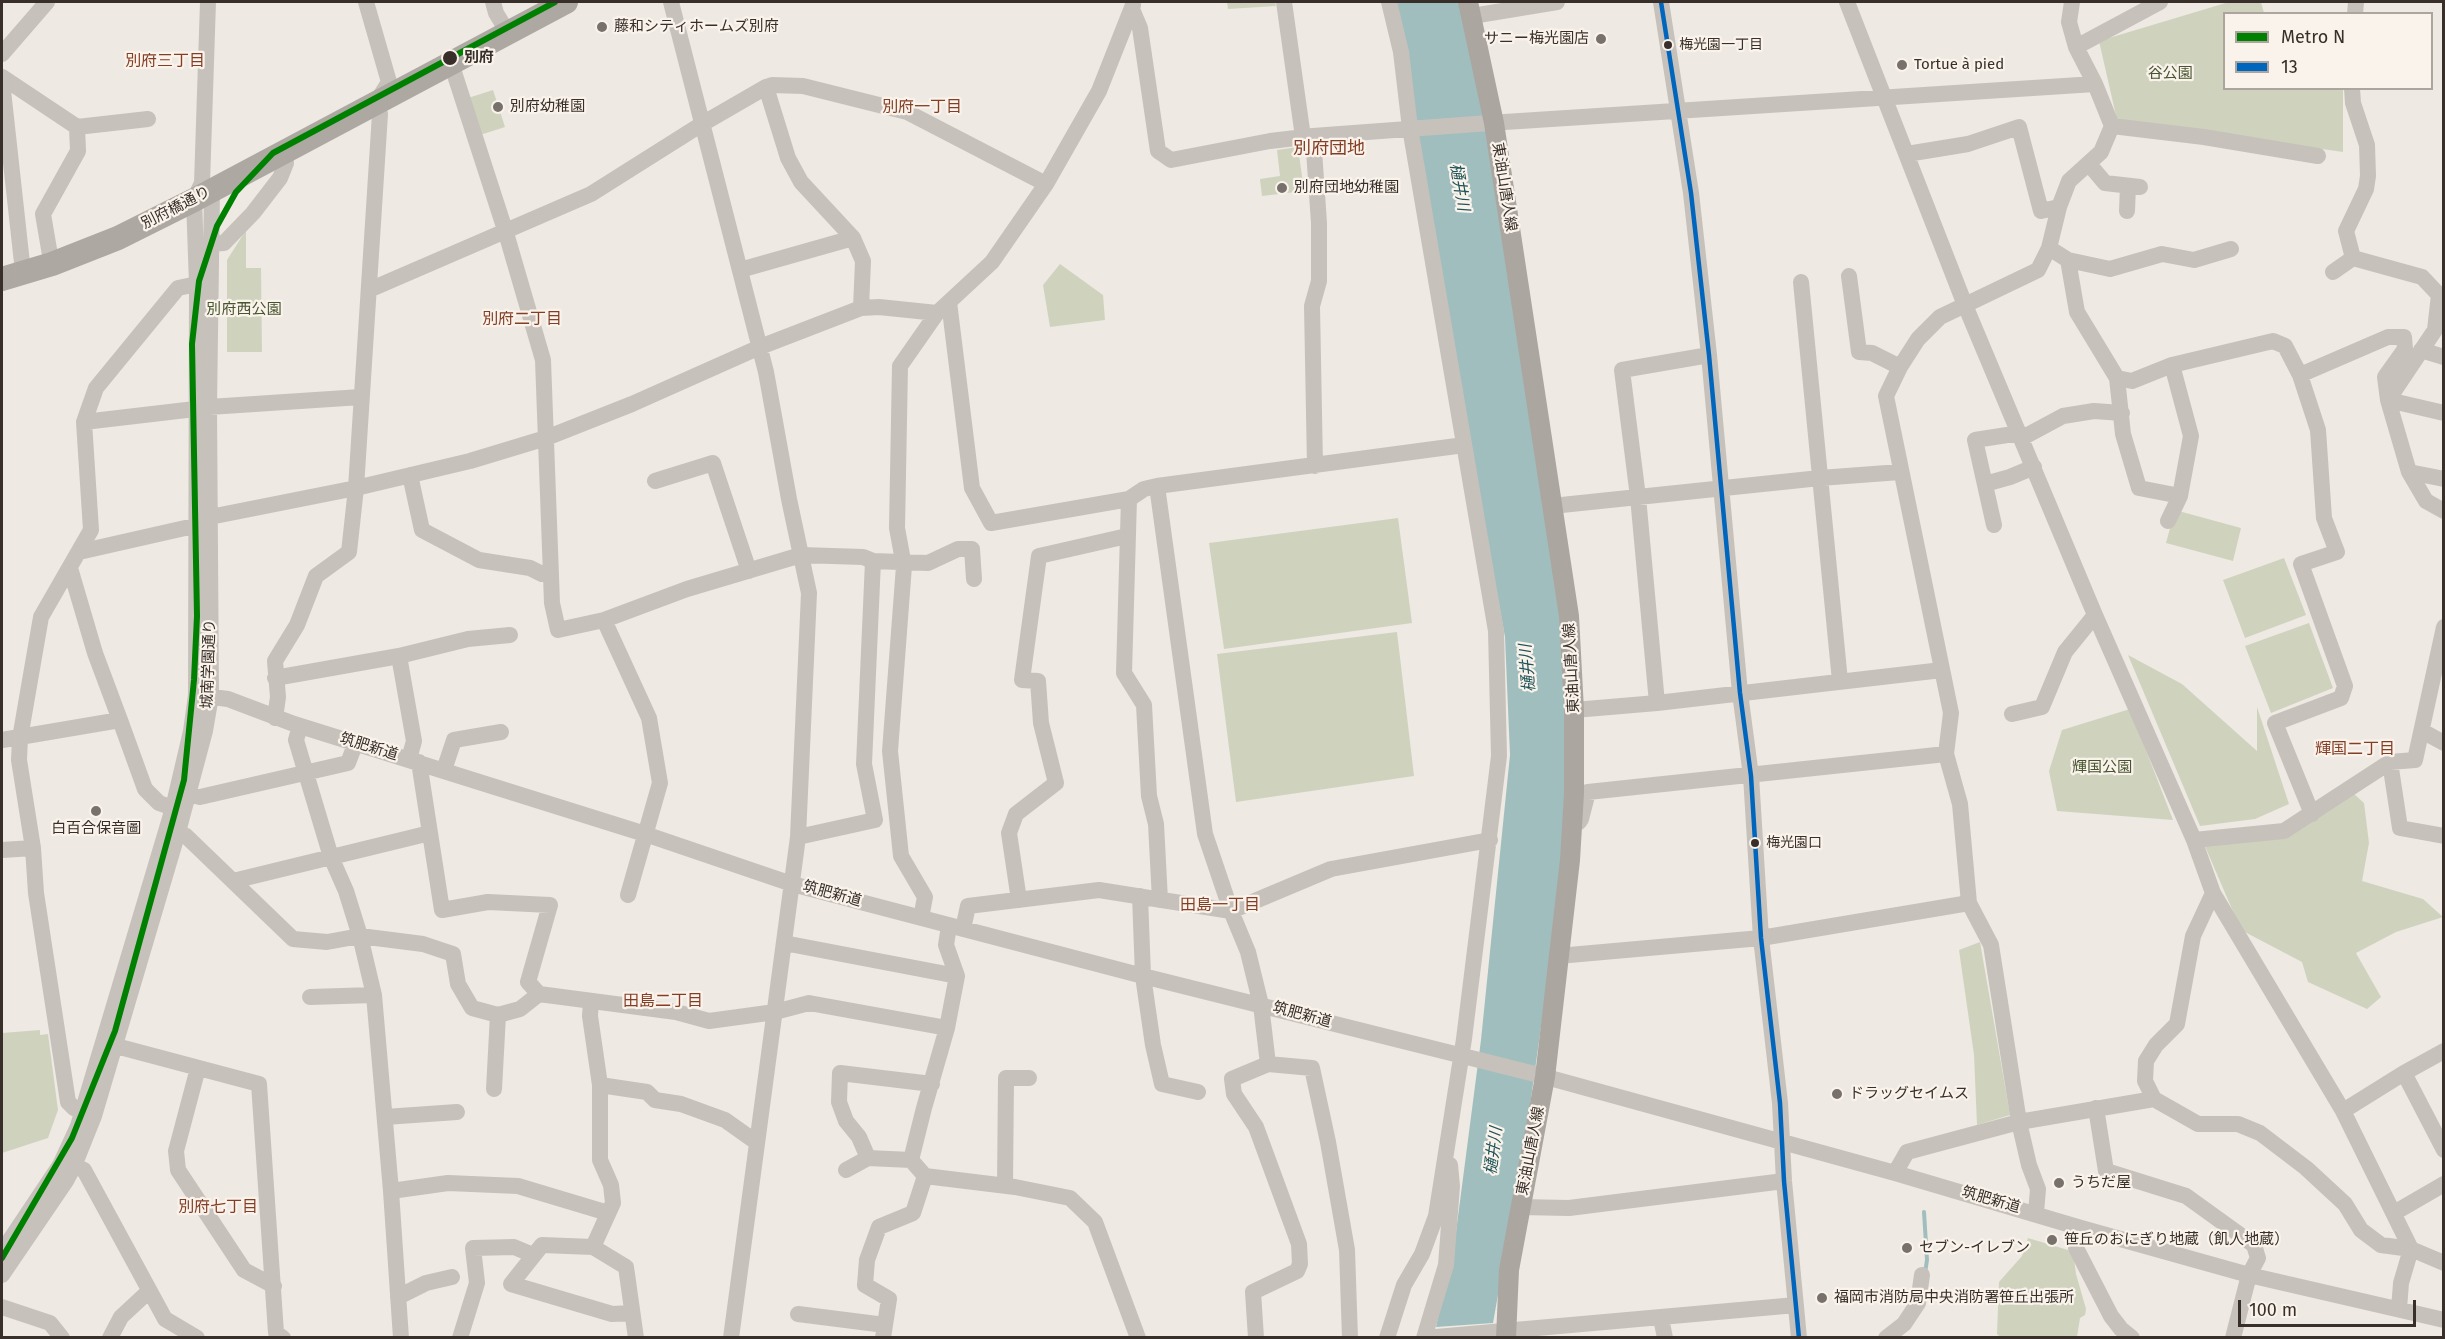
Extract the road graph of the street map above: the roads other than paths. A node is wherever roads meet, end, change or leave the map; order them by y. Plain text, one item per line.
1 (46, 2) edge
2 (208, 2) edge
3 (366, 2) edge
4 (542, 2) edge
5 (566, 2) edge
6 (670, 2) edge
7 (1284, 2) edge
8 (1389, 2) edge
9 (1557, 2) edge
10 (1661, 2) edge
11 (1847, 2) edge
12 (2072, 2) edge
13 (2160, 2) edge
14 (1133, 5) edge
15 (1470, 9) edge
16 (497, 12) edge
17 (2076, 47) junction
18 (2, 54) edge
19 (451, 63) junction
20 (2, 79) edge
21 (389, 82) junction
22 (2095, 84) junction
23 (766, 87) junction
24 (2352, 90) edge
25 (1885, 97) junction
26 (376, 103) junction
27 (1679, 111) junction
28 (148, 119) dead end
29 (1491, 123) junction
30 (702, 124) junction
31 (2112, 126) junction
32 (77, 127) junction
33 (1413, 128) junction
34 (1308, 137) junction
35 (284, 152) junction
36 (1907, 154) junction
37 (2318, 156) dead end
38 (2089, 164) junction
39 (1046, 184) junction
40 (203, 191) junction
41 (2059, 207) junction
42 (2127, 211) dead end
43 (506, 233) junction
44 (853, 238) junction
45 (210, 243) junction
46 (2049, 248) junction
47 (2231, 249) dead end
48 (50, 255) junction
49 (2353, 258) junction
50 (2068, 260) junction
51 (12, 266) edge
52 (740, 270) junction
53 (2333, 272) dead end
54 (1849, 276) dead end
55 (2, 279) edge
56 (1801, 282) dead end
57 (197, 284) junction
58 (369, 290) junction
59 (1965, 306) junction
60 (943, 307) junction
61 (861, 308) junction
62 (760, 347) junction
63 (2421, 350) junction
64 (1709, 355) junction
65 (2444, 357) edge
66 (2172, 365) junction
67 (1900, 367) junction
68 (2300, 375) junction
69 (2117, 378) junction
70 (361, 397) junction
71 (2388, 400) junction
72 (202, 408) junction
73 (2122, 413) junction
74 (2444, 413) edge
75 (84, 422) junction
76 (2021, 435) junction
77 (546, 438) junction
78 (1464, 445) junction
79 (1315, 466) junction
80 (2034, 467) junction
81 (1900, 472) junction
82 (2409, 472) junction
83 (410, 475) junction
84 (1820, 478) junction
85 (2444, 479) edge
86 (655, 481) dead end
87 (1985, 484) junction
88 (1157, 486) junction
89 (356, 488) junction
90 (1720, 488) junction
91 (2180, 496) junction
92 (1638, 497) junction
93 (1129, 499) junction
94 (1552, 506) junction
95 (2444, 511) edge
96 (2168, 521) dead end
97 (203, 523) junction
98 (1994, 525) dead end
99 (1127, 536) junction
100 (79, 552) junction
101 (801, 555) junction
102 (873, 561) junction
103 (903, 561) junction
104 (69, 568) junction
105 (748, 571) junction
106 (551, 574) junction
107 (974, 579) dead end
108 (2095, 615) junction
109 (604, 620) junction
110 (2444, 627) edge
111 (510, 635) dead end
112 (399, 656) junction
113 (1942, 670) junction
114 (275, 678) junction
115 (1840, 681) junction
116 (1740, 693) junction
117 (203, 695) junction
118 (1658, 703) junction
119 (1574, 710) junction
120 (2013, 714) dead end
121 (275, 717) junction
122 (120, 720) junction
123 (300, 726) junction
124 (2422, 731) junction
125 (501, 732) dead end
126 (20, 738) junction
127 (2, 740) edge
128 (356, 742) junction
129 (2444, 743) edge
130 (1946, 754) junction
131 (414, 760) junction
132 (2390, 762) junction
133 (444, 770) junction
134 (306, 772) junction
135 (1751, 776) junction
136 (189, 794) junction
137 (173, 808) junction
138 (2312, 814) junction
139 (1572, 823) junction
140 (178, 832) junction
141 (430, 833) junction
142 (645, 834) junction
143 (2444, 836) edge
144 (798, 837) junction
145 (1490, 840) junction
146 (2194, 840) junction
147 (33, 848) junction
148 (2, 850) edge
149 (331, 857) junction
150 (233, 881) junction
151 (792, 884) junction
152 (2213, 893) junction
153 (628, 895) dead end
154 (1140, 897) junction
155 (1018, 900) junction
156 (1160, 900) junction
157 (1969, 903) junction
158 (1231, 911) junction
159 (921, 918) junction
160 (956, 927) junction
161 (360, 936) junction
162 (1761, 938) junction
163 (784, 943) junction
164 (1558, 956) junction
165 (957, 976) junction
166 (1143, 976) junction
167 (539, 993) junction
168 (374, 996) junction
169 (310, 997) dead end
170 (591, 1001) junction
171 (1260, 1005) junction
172 (775, 1012) junction
173 (498, 1015) junction
174 (947, 1028) junction
175 (116, 1046) junction
176 (2444, 1051) edge
177 (1469, 1059) junction
178 (1268, 1064) junction
179 (198, 1068) junction
180 (2404, 1073) junction
181 (1542, 1076) junction
182 (1029, 1078) dead end
183 (932, 1084) junction
184 (600, 1085) junction
185 (494, 1089) dead end
186 (1198, 1092) dead end
187 (2154, 1099) junction
188 (2096, 1108) junction
189 (2343, 1111) junction
190 (457, 1112) dead end
191 (88, 1114) junction
192 (385, 1118) junction
193 (2019, 1122) junction
194 (756, 1142) junction
195 (1447, 1142) junction
196 (1782, 1143) junction
197 (2444, 1150) edge
198 (868, 1158) junction
199 (911, 1160) junction
200 (75, 1166) junction
201 (846, 1170) dead end
202 (1895, 1173) junction
203 (925, 1176) junction
204 (1784, 1181) junction
205 (2444, 1184) edge
206 (1005, 1186) junction
207 (391, 1191) junction
208 (1520, 1207) junction
209 (2036, 1213) junction
210 (2394, 1213) junction
211 (608, 1214) junction
212 (2081, 1228) junction
213 (593, 1247) junction
214 (2411, 1249) junction
215 (2, 1252) edge
216 (533, 1255) junction
217 (2444, 1263) edge
218 (2, 1275) edge
219 (1922, 1275) dead end
220 (2250, 1275) junction
221 (452, 1277) dead end
222 (274, 1286) junction
223 (149, 1292) junction
224 (398, 1297) junction
225 (1796, 1305) junction
226 (2, 1307) edge
227 (2399, 1308) junction
228 (632, 1313) junction
229 (798, 1314) dead end
230 (2111, 1316) junction
231 (1661, 1318) junction
232 (2444, 1320) edge
233 (884, 1331) edge
234 (1501, 1334) edge
235 (1427, 1337) edge
236 (62, 1338) edge
237 (110, 1338) edge
238 (197, 1338) edge
239 (283, 1338) edge
240 (401, 1338) edge
241 (460, 1338) edge
242 (636, 1338) edge
243 (731, 1338) edge
244 (1138, 1338) edge
245 (1256, 1338) edge
246 (1350, 1338) edge
247 (1387, 1338) edge
248 (1665, 1338) edge
249 (1799, 1338) edge
250 (1886, 1338) edge
251 (2110, 1338) edge
252 (2132, 1338) edge
253 (2233, 1338) edge

1 - 18 street
2 - 40 street
3 - 21 street
4 - 16 highway, 別府橋通り
5 - 19 highway, 別府橋通り
6 - 30 street
7 - 34 street
8 - 33 street
9 - 15 street
10 - 27 street
11 - 25 street
12 - 17 street
13 - 17 street
14 - 34 street
14 - 39 street
15 - 29 main road, 東油山唐人線
16 - 21 highway, 別府橋通り
17 - 22 street
19 - 26 highway, 別府橋通り
19 - 43 street
20 - 32 street
20 - 51 street
21 - 26 street
21 - 40 highway, 別府橋通り
22 - 25 street
22 - 31 street
23 - 30 street
23 - 39 street
23 - 44 street
24 - 49 street
25 - 27 street
25 - 36 street
26 - 35 highway, 別府橋通り
26 - 58 street
27 - 29 street
27 - 64 street
28 - 32 street
29 - 33 street
29 - 94 main road, 東油山唐人線
30 - 43 street
30 - 52 street
31 - 37 street
31 - 38 street
32 - 48 street
33 - 34 street
33 - 78 street
34 - 79 street
35 - 40 highway, 別府橋通り
35 - 45 street
36 - 41 street
36 - 59 street
38 - 41 street
38 - 42 street
39 - 60 street
40 - 45 street, 城南学園通り
40 - 48 highway, 別府橋通り
40 - 55 highway, 別府橋通り
40 - 57 street, 城南学園通り
41 - 46 street
43 - 58 street
43 - 77 street
44 - 52 street
44 - 61 street
45 - 72 street, 城南学園通り
46 - 50 street
46 - 59 street
47 - 50 street
48 - 51 highway, 別府橋通り
49 - 53 street
49 - 63 street
50 - 69 street
52 - 62 street
54 - 67 street
56 - 84 street
57 - 72 street, 城南学園通り
57 - 75 street
58 - 70 street
59 - 67 street
59 - 76 street
60 - 61 street
60 - 93 street
60 - 103 street
61 - 62 street
62 - 77 street
62 - 101 street
63 - 65 street
63 - 71 street
64 - 90 street
64 - 92 street
66 - 68 street
66 - 69 street
66 - 91 street
67 - 81 street
68 - 71 street
68 - 138 street
69 - 73 street
70 - 72 street
70 - 89 street
71 - 74 street
71 - 82 street
72 - 75 street
72 - 97 street, 城南学園通り
73 - 76 street
73 - 91 street
75 - 100 street
76 - 80 street
76 - 87 street
77 - 83 street
77 - 106 street
78 - 79 street
78 - 145 street
79 - 88 street
80 - 87 street
80 - 108 street
81 - 84 street
81 - 113 street
82 - 85 street
82 - 95 street
83 - 89 street
83 - 106 street
84 - 90 street
84 - 115 street
86 - 105 street
87 - 98 street
88 - 93 street
88 - 158 street
89 - 97 street
89 - 114 street
90 - 92 street
90 - 116 street
91 - 96 street
92 - 94 street
92 - 118 street
93 - 99 street
94 - 119 main road, 東油山唐人線
97 - 100 street
97 - 117 street, 城南学園通り
99 - 155 street
99 - 156 street
100 - 104 street
101 - 102 street
101 - 105 street
101 - 144 street
102 - 103 street
102 - 144 street
103 - 107 street
103 - 159 street
104 - 122 street
104 - 126 street
105 - 109 street
106 - 109 street
108 - 120 street
108 - 146 street
109 - 142 street
110 - 124 street
111 - 112 street
112 - 114 street
112 - 131 street
113 - 115 street
113 - 130 street
114 - 121 street
115 - 116 street
116 - 118 street
116 - 135 street
117 - 121 street, 筑肥新道
117 - 136 street, 城南学園通り
117 - 137 street, 城南学園通り
118 - 119 street
119 - 139 main road, 東油山唐人線
121 - 123 street, 筑肥新道
122 - 126 street
122 - 137 street
123 - 128 street, 筑肥新道
123 - 134 street
124 - 129 street
124 - 132 street
125 - 133 street
126 - 127 street
126 - 147 street
128 - 131 street, 筑肥新道
128 - 134 street
130 - 135 street
130 - 157 street
131 - 133 street, 筑肥新道
131 - 141 street
132 - 138 street
132 - 143 street
133 - 142 street, 筑肥新道
134 - 136 street
134 - 149 street
135 - 139 street
135 - 162 street
136 - 140 street, 城南学園通り
137 - 191 street, 城南学園通り
138 - 146 street
139 - 164 main road, 東油山唐人線
140 - 150 street
140 - 175 street, 城南学園通り
141 - 149 street
141 - 167 street
142 - 151 street, 筑肥新道
142 - 153 street
144 - 151 street
145 - 158 street
145 - 177 street
146 - 152 street
147 - 148 street
147 - 191 street
149 - 150 street
149 - 161 street
150 - 161 street
151 - 159 street, 筑肥新道
151 - 163 street
152 - 187 street
152 - 189 street
154 - 155 street
154 - 156 street
154 - 166 street
155 - 160 street
156 - 158 street
157 - 162 street
157 - 193 street
158 - 171 street
159 - 160 street, 筑肥新道
160 - 165 street
160 - 166 street, 筑肥新道
161 - 168 street
161 - 173 street
162 - 164 street
162 - 196 street
163 - 165 street
163 - 172 street
164 - 181 main road, 東油山唐人線
165 - 174 street
166 - 171 street, 筑肥新道
166 - 186 street
167 - 170 street
167 - 173 street
168 - 169 street
168 - 192 street
170 - 172 street
170 - 184 street
171 - 177 street, 筑肥新道
171 - 178 street
172 - 174 street
172 - 194 street
173 - 185 street
174 - 183 street
175 - 179 street
175 - 191 street, 城南学園通り
176 - 180 street
177 - 181 street, 筑肥新道
177 - 195 street
178 - 245 street
178 - 246 street
179 - 222 street
179 - 222 street
180 - 189 street
180 - 197 street
181 - 196 street, 筑肥新道
181 - 208 main road, 東油山唐人線
182 - 206 street
183 - 198 street
183 - 199 street
184 - 194 street
184 - 211 street
187 - 188 street
187 - 214 street
188 - 193 street
188 - 220 street
189 - 210 street
190 - 192 street
191 - 200 street, 城南学園通り
191 - 215 street, 城南学園通り
192 - 207 street
193 - 202 street
193 - 209 street
194 - 243 street
195 - 235 street
195 - 247 street
196 - 202 street, 筑肥新道
196 - 204 street
198 - 199 street
198 - 201 street
199 - 203 street
200 - 218 street, 城南学園通り
200 - 223 street
202 - 209 street, 筑肥新道
203 - 206 street
203 - 233 street
204 - 208 street
204 - 225 street
205 - 210 street
206 - 244 street
207 - 211 street
207 - 224 street
208 - 234 main road, 東油山唐人線
209 - 212 street, 筑肥新道
210 - 214 street
211 - 213 street
212 - 220 street, 筑肥新道
212 - 230 street
213 - 216 street
213 - 228 street
214 - 217 street
214 - 227 street
216 - 228 street
216 - 241 street
219 - 250 street
220 - 227 street, 筑肥新道
220 - 253 street
221 - 224 street
222 - 239 street
223 - 237 street
223 - 238 street
224 - 240 street
225 - 231 street
225 - 249 street
226 - 236 street
227 - 232 street, 筑肥新道
228 - 242 street
229 - 233 street
230 - 251 street
230 - 252 street
231 - 234 street
231 - 248 street
234 - 235 street

